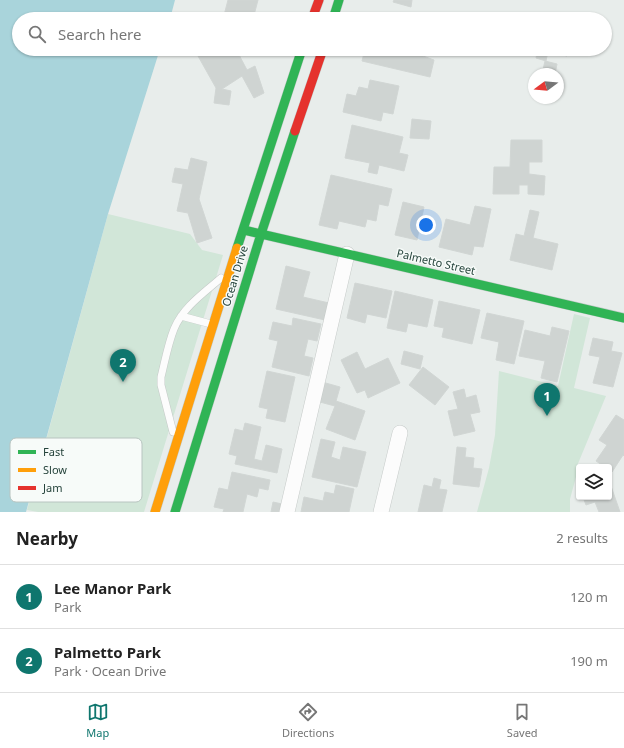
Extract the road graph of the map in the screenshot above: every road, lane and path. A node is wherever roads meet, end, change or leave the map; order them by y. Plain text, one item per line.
1 (319, 0) edge
2 (339, 0) edge
3 (315, 12) edge
4 (335, 12) edge
5 (302, 56) edge
6 (318, 56) edge
7 (303, 78) junction
8 (280, 148) junction
9 (243, 230) junction
10 (261, 234) junction
11 (347, 254) junction
12 (230, 270) junction
13 (181, 316) junction
14 (624, 318) edge
15 (213, 325) junction
16 (218, 341) junction
17 (400, 433) dead end
18 (176, 444) junction
19 (155, 512) edge
20 (175, 512) edge
21 (287, 512) edge
22 (381, 512) edge

1 - 3 main road
2 - 4 main road
5 - 7 main road, Ocean Drive
6 - 7 main road, Ocean Drive
7 - 8 main road, Ocean Drive
7 - 8 main road, Ocean Drive
8 - 9 main road, Ocean Drive
8 - 10 main road, Ocean Drive
9 - 10 main road, Palmetto Street
9 - 12 main road, Ocean Drive
10 - 11 main road, Palmetto Street
10 - 16 main road, Ocean Drive
11 - 14 main road, Palmetto Street
11 - 21 street
12 - 13 lane
12 - 15 main road, Ocean Drive
13 - 15 lane
13 - 18 lane
15 - 16 main road, Ocean Drive
16 - 18 main road, Ocean Drive
16 - 20 main road, Ocean Drive
17 - 22 street
18 - 19 main road, Ocean Drive

